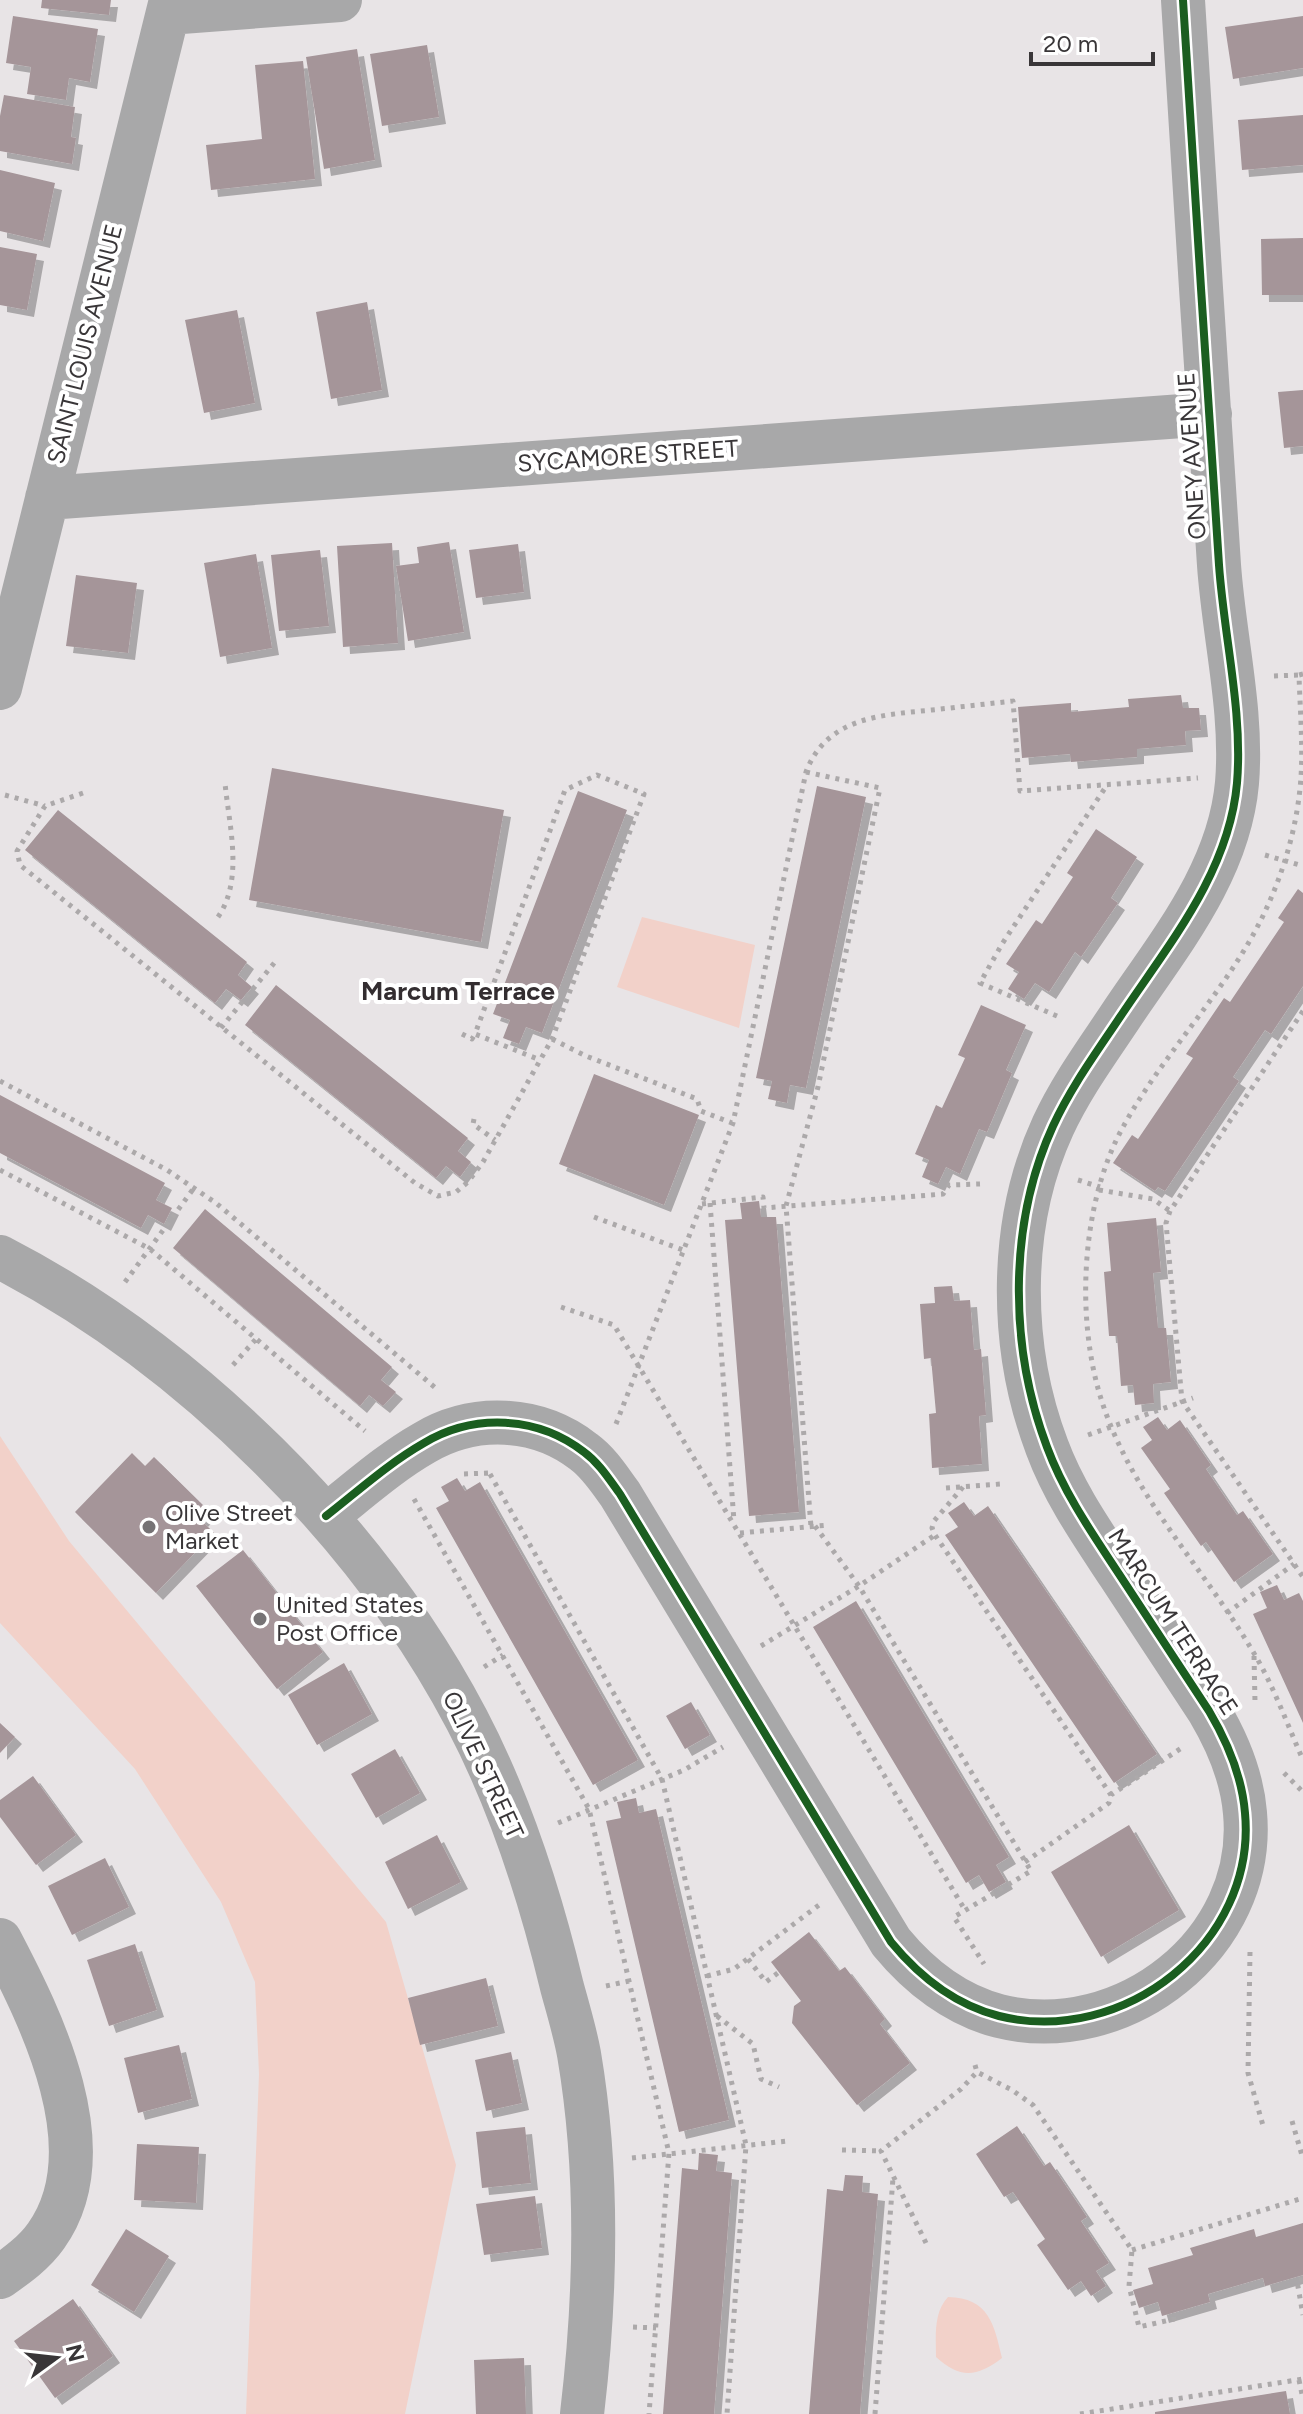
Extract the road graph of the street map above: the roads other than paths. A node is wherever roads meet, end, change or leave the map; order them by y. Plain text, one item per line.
1 (340, 0) edge
2 (1183, 0) edge
3 (169, 6) edge
4 (1210, 414) junction
5 (47, 498) junction
6 (11, 597) edge
7 (0, 688) edge
8 (1198, 901) joint
9 (0, 1257) edge
10 (326, 1516) junction
11 (0, 1940) edge
12 (0, 2277) edge
13 (582, 2414) edge

1 - 3 street
2 - 4 street, ONEY AVENUE
3 - 5 street, SAINT LOUIS AVENUE
4 - 5 street, SYCAMORE STREET
4 - 8 street, ONEY AVENUE
5 - 6 street, SAINT LOUIS AVENUE
6 - 7 street, SAINT LOUIS AVENUE
8 - 10 street, MARCUM TERRACE
9 - 10 street, OLIVE STREET
10 - 13 street, OLIVE STREET
11 - 12 street

